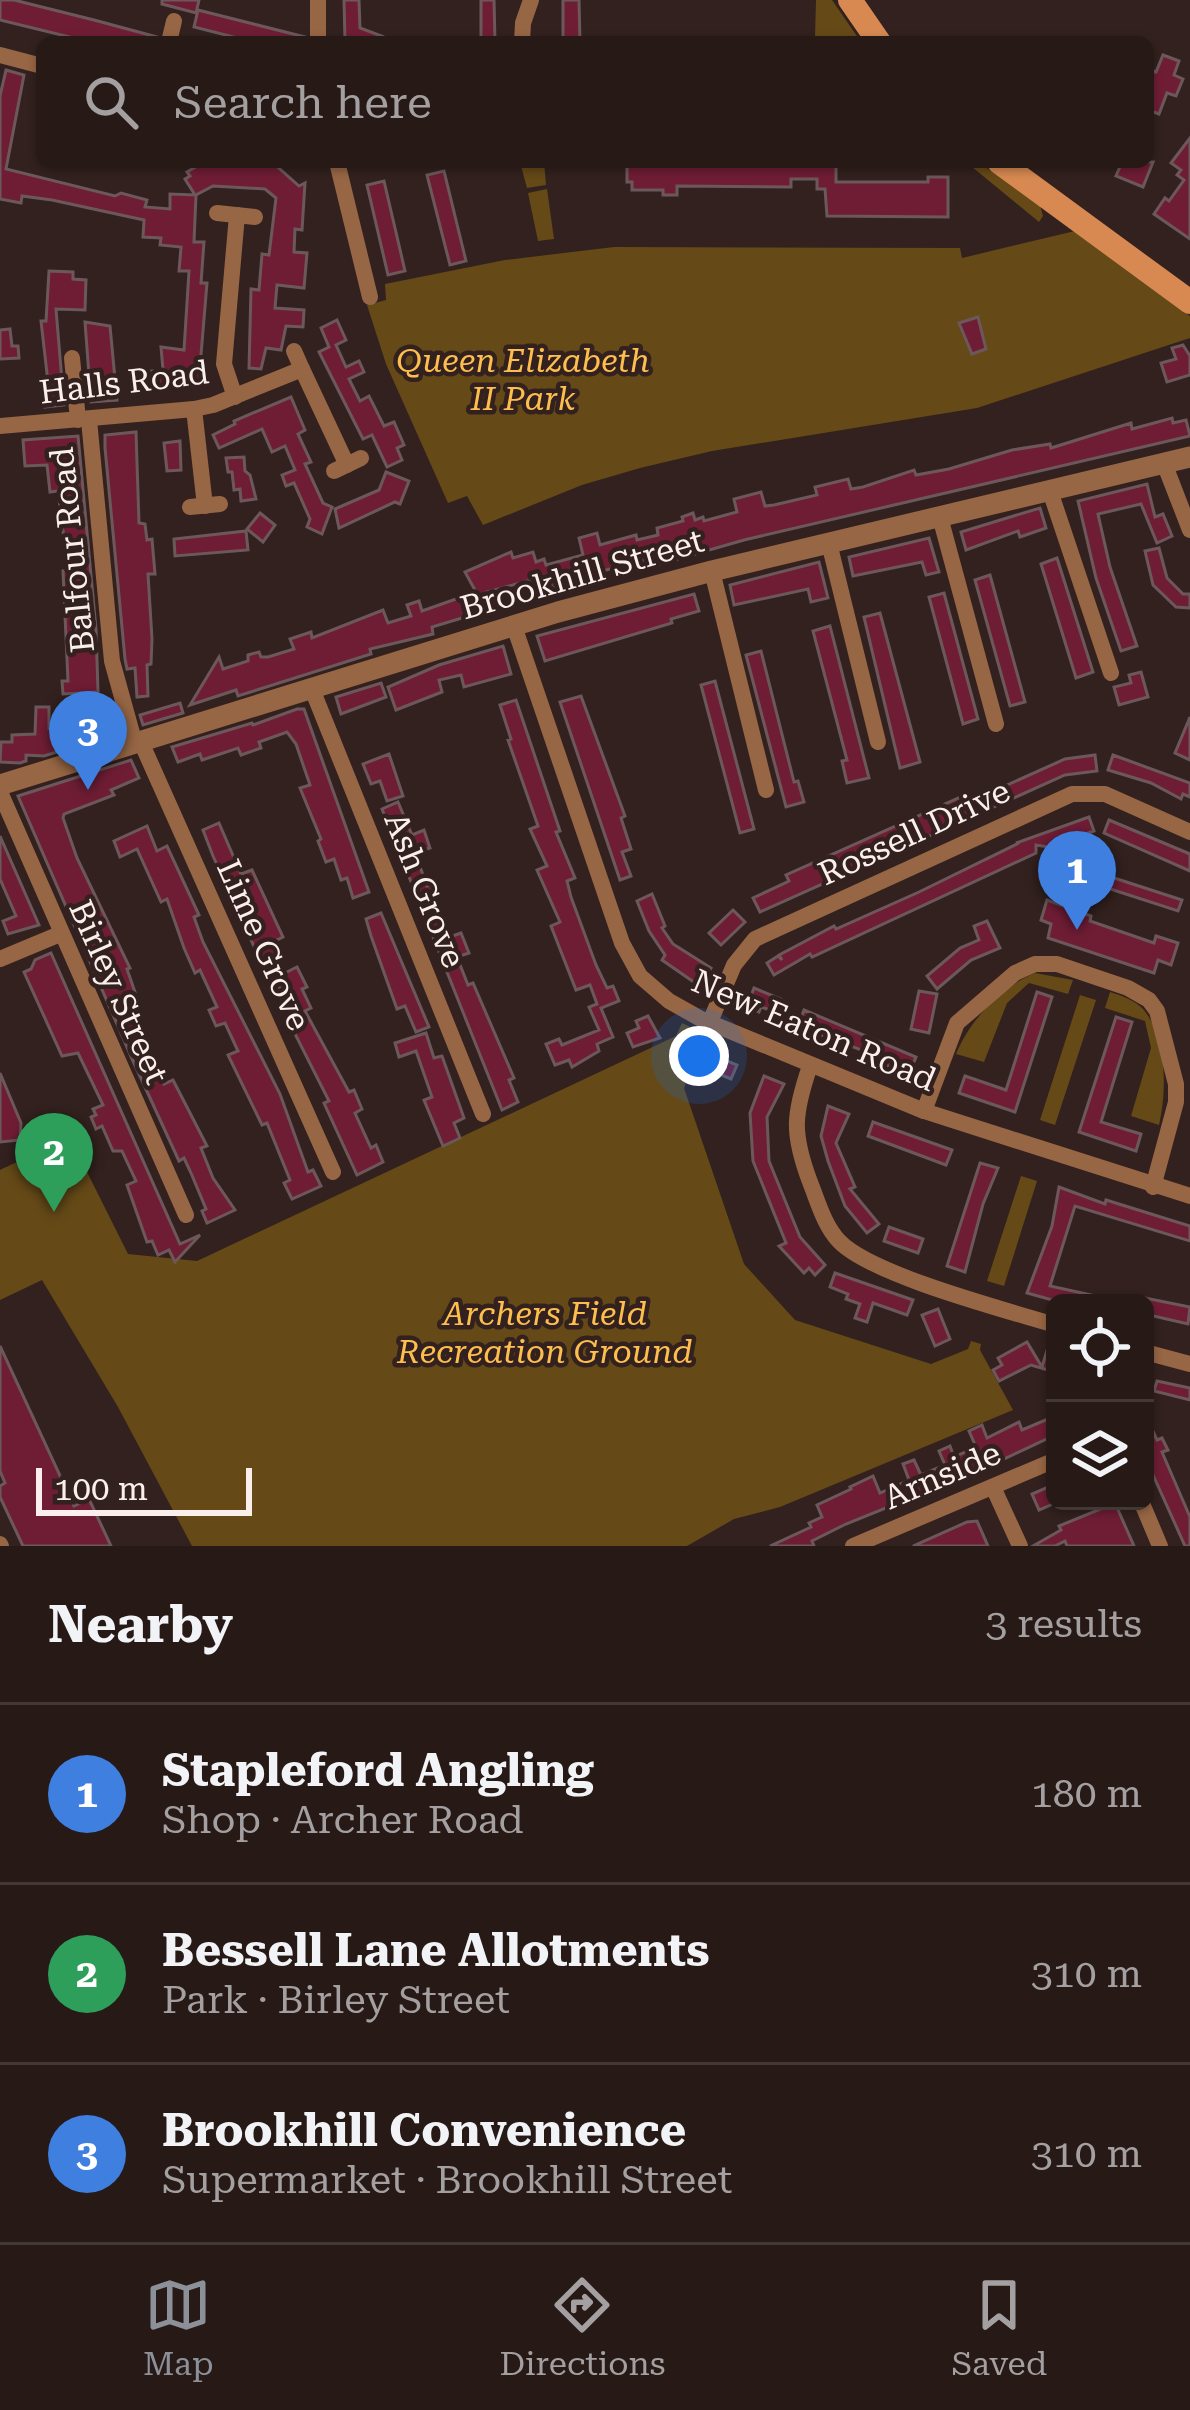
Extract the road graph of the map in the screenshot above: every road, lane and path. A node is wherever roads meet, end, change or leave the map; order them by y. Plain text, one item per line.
1 (319, 0) edge
2 (531, 0) edge
3 (850, 0) edge
4 (174, 21) dead end
5 (170, 36) edge
6 (318, 36) edge
7 (522, 36) edge
8 (876, 36) edge
9 (0, 55) edge
10 (36, 64) edge
11 (338, 168) edge
12 (1007, 168) edge
13 (217, 213) dead end
14 (370, 297) dead end
15 (1190, 302) edge
16 (295, 351) dead end
17 (72, 358) dead end
18 (302, 369) junction
19 (235, 397) junction
20 (194, 409) junction
21 (84, 420) junction
22 (0, 426) edge
23 (1190, 457) edge
24 (1164, 464) junction
25 (347, 465) dead end
26 (1050, 491) junction
27 (205, 506) dead end
28 (940, 518) junction
29 (1190, 530) edge
30 (830, 543) junction
31 (712, 571) junction
32 (514, 626) junction
33 (1111, 673) dead end
34 (312, 689) junction
35 (996, 724) dead end
36 (878, 742) dead end
37 (138, 743) junction
38 (0, 789) edge
39 (766, 790) dead end
40 (1190, 832) edge
41 (60, 934) junction
42 (0, 959) edge
43 (710, 1022) junction
44 (810, 1066) junction
45 (924, 1111) junction
46 (483, 1114) dead end
47 (332, 1172) dead end
48 (1153, 1187) junction
49 (1190, 1196) edge
50 (186, 1215) dead end
51 (1046, 1322) edge
52 (1154, 1354) edge
53 (1190, 1364) edge
54 (1046, 1464) edge
55 (993, 1487) junction
56 (1145, 1510) edge
57 (853, 1546) edge
58 (1020, 1546) edge
59 (1160, 1546) edge

1 - 6 street
2 - 7 street
3 - 8 main road
4 - 5 street
9 - 10 street
11 - 14 street
12 - 15 main road
13 - 19 street
16 - 18 street
17 - 21 street, Balfour Road
18 - 19 street, Halls Road
18 - 25 street
19 - 20 street, Halls Road
20 - 21 street, Halls Road
20 - 27 street
21 - 22 street, Halls Road
21 - 37 street, Balfour Road
23 - 24 street, Brookhill Street
24 - 26 street, Brookhill Street
24 - 29 street
26 - 28 street, Brookhill Street
26 - 33 street
28 - 30 street, Brookhill Street
28 - 35 street
30 - 31 street, Brookhill Street
30 - 36 street
31 - 32 street, Brookhill Street
31 - 39 street
32 - 34 street, Brookhill Street
32 - 43 street, New Eaton Road
34 - 37 street, Brookhill Street
34 - 46 street, Ash Grove
37 - 38 street, Brookhill Street
37 - 47 street, Lime Grove
38 - 41 street, Birley Street
40 - 43 street, Rossell Drive
41 - 42 street
41 - 50 street, Birley Street
43 - 44 street, New Eaton Road
44 - 45 street, New Eaton Road
44 - 51 street
45 - 48 street, New Eaton Road
45 - 48 street
48 - 49 street, New Eaton Road
52 - 53 street
54 - 55 street, Arnside
55 - 57 street, Arnside
55 - 58 street
56 - 59 street

